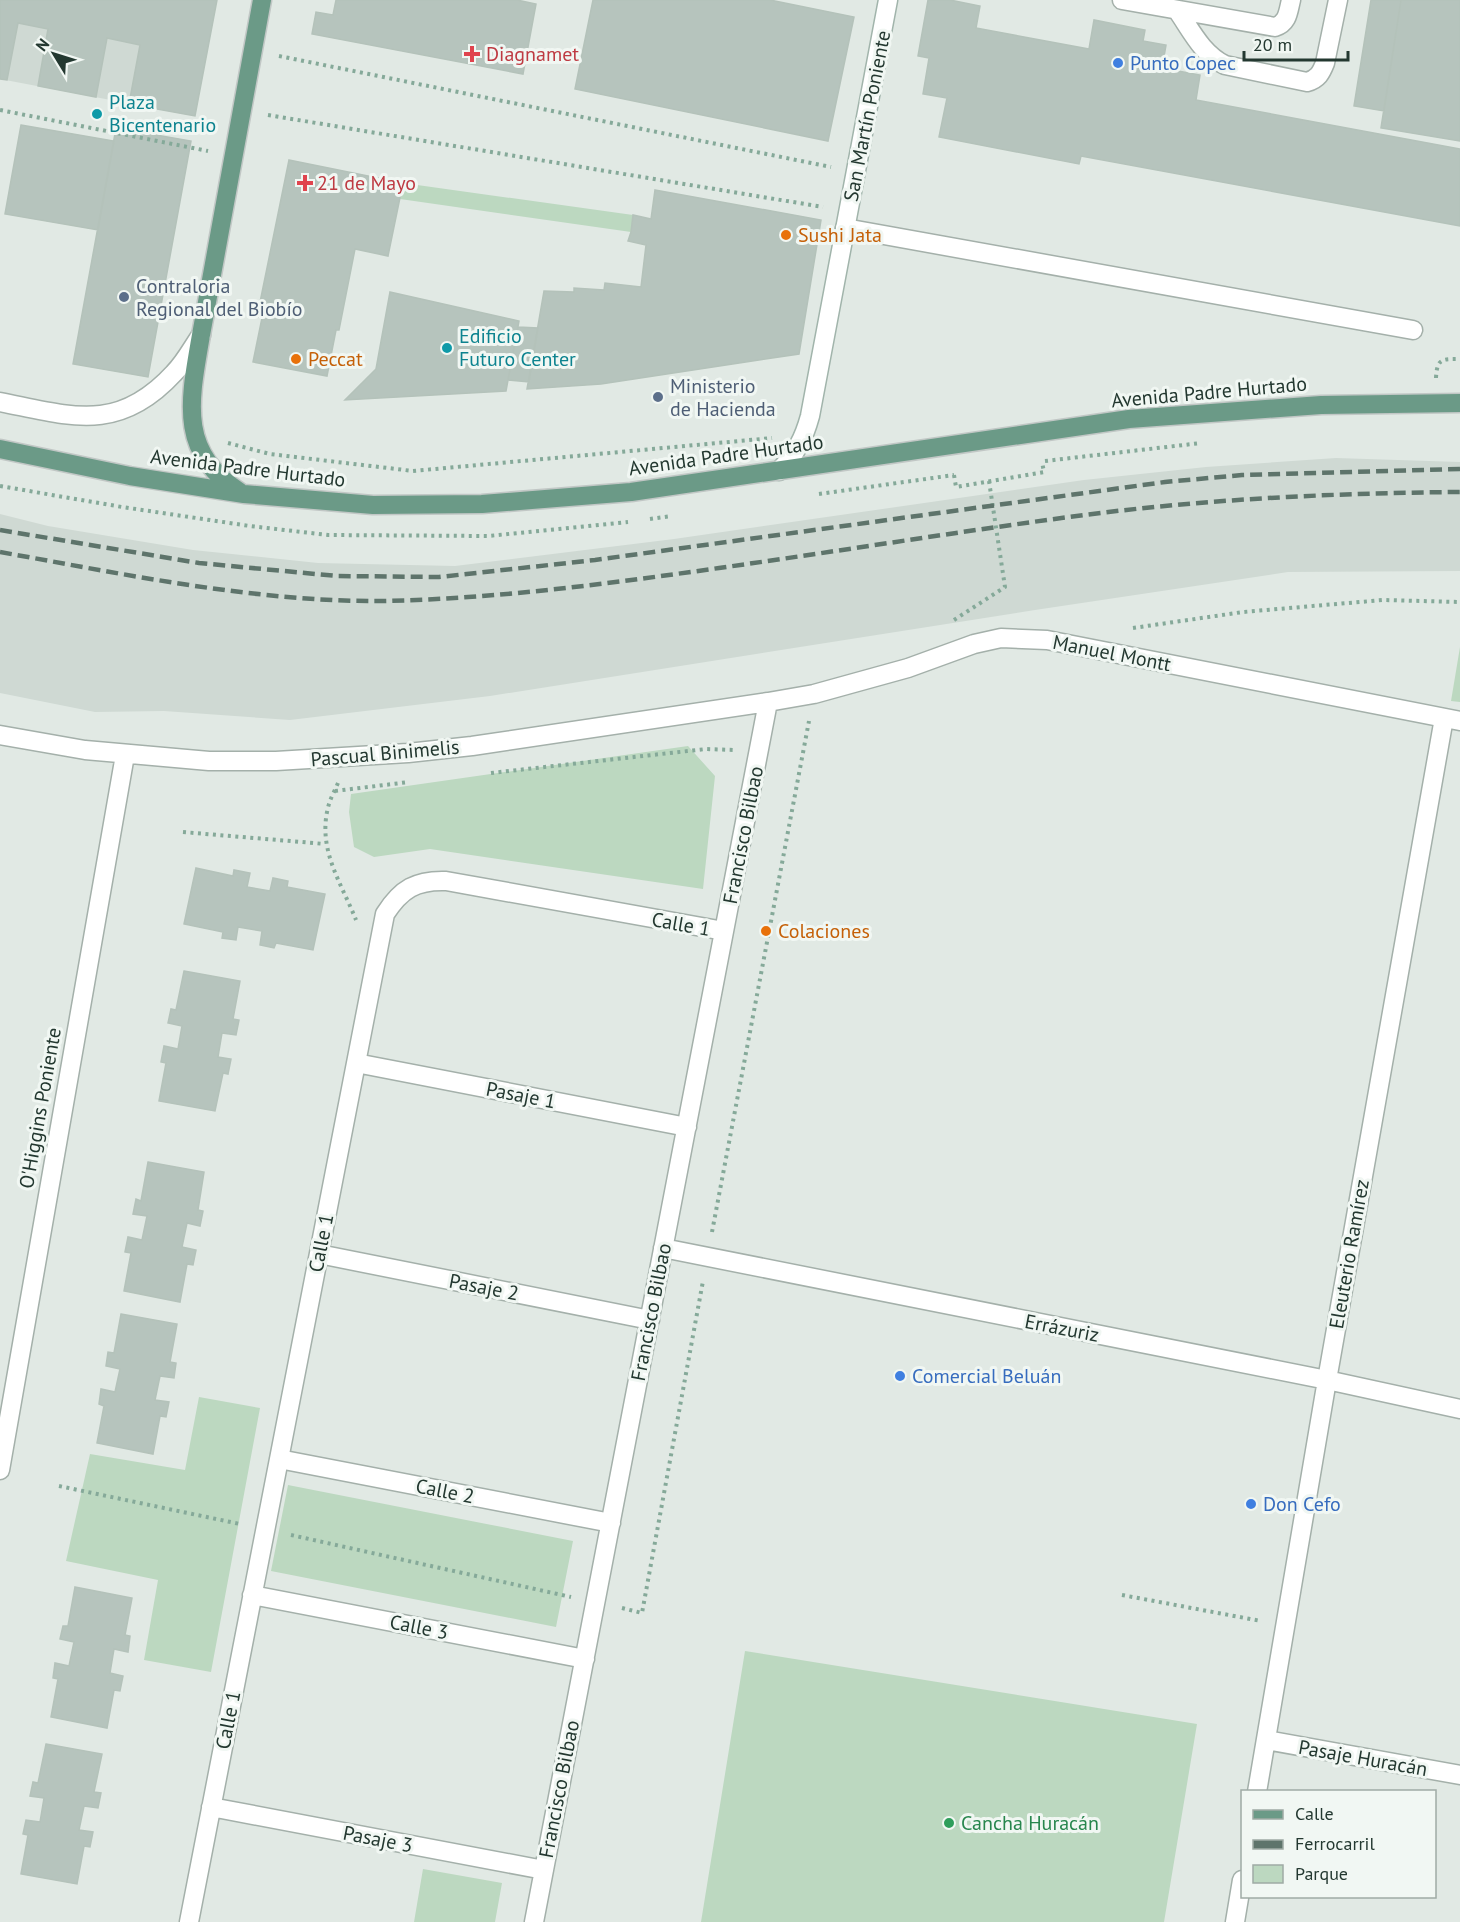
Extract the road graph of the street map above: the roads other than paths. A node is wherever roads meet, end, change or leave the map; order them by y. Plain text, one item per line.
1 (262, 0) edge
2 (888, 0) edge
3 (1126, 0) edge
4 (1291, 0) edge
5 (1338, 0) edge
6 (1181, 5) edge
7 (847, 220) junction
8 (1413, 330) dead end
9 (201, 335) junction
10 (0, 402) edge
11 (1460, 403) edge
12 (0, 449) edge
13 (779, 471) junction
14 (244, 494) junction
15 (768, 702) junction
16 (1452, 719) edge
17 (0, 735) edge
18 (124, 755) junction
19 (724, 931) junction
20 (356, 1063) junction
21 (687, 1127) junction
22 (663, 1248) junction
23 (319, 1254) junction
24 (650, 1320) junction
25 (1327, 1380) junction
26 (1460, 1409) edge
27 (5, 1417) edge
28 (279, 1460) junction
29 (0, 1470) edge
30 (611, 1523) junction
31 (252, 1595) junction
32 (585, 1659) junction
33 (1266, 1740) junction
34 (1460, 1775) edge
35 (1257, 1790) edge
36 (211, 1807) junction
37 (544, 1870) junction
38 (1241, 1886) edge
39 (189, 1922) edge
40 (534, 1922) edge
41 (1235, 1922) edge

1 - 9 main road
2 - 7 street, San Martín Poniente
3 - 6 street
4 - 6 street
5 - 6 street
7 - 8 street
7 - 13 street, San Martín Poniente
9 - 10 street
9 - 14 main road
11 - 13 main road, Avenida Padre Hurtado
12 - 14 main road, Avenida Padre Hurtado
13 - 14 main road, Avenida Padre Hurtado
15 - 16 street, Manuel Montt
15 - 18 street, Pascual Binimelis
15 - 19 street, Francisco Bilbao
16 - 25 street, Eleuterio Ramírez
17 - 18 street, Pascual Binimelis
18 - 27 street, O'Higgins Poniente
19 - 20 street, Calle 1
19 - 21 street, Francisco Bilbao
20 - 21 street, Pasaje 1
20 - 23 street, Calle 1
21 - 22 street, Francisco Bilbao
22 - 24 street, Francisco Bilbao
22 - 25 street, Errázuriz
23 - 24 street, Pasaje 2
23 - 28 street, Calle 1
24 - 30 street, Francisco Bilbao
25 - 26 street, Errázuriz
25 - 33 street, Eleuterio Ramírez
27 - 29 street, O'Higgins Poniente
28 - 30 street, Calle 2
28 - 31 street, Calle 1
30 - 32 street, Francisco Bilbao
31 - 32 street, Calle 3
31 - 36 street, Calle 1
32 - 37 street, Francisco Bilbao
33 - 34 street, Pasaje Huracán
33 - 35 street, Eleuterio Ramírez
36 - 37 street, Pasaje 3
36 - 39 street, Calle 1
37 - 40 street, Francisco Bilbao
38 - 41 street

